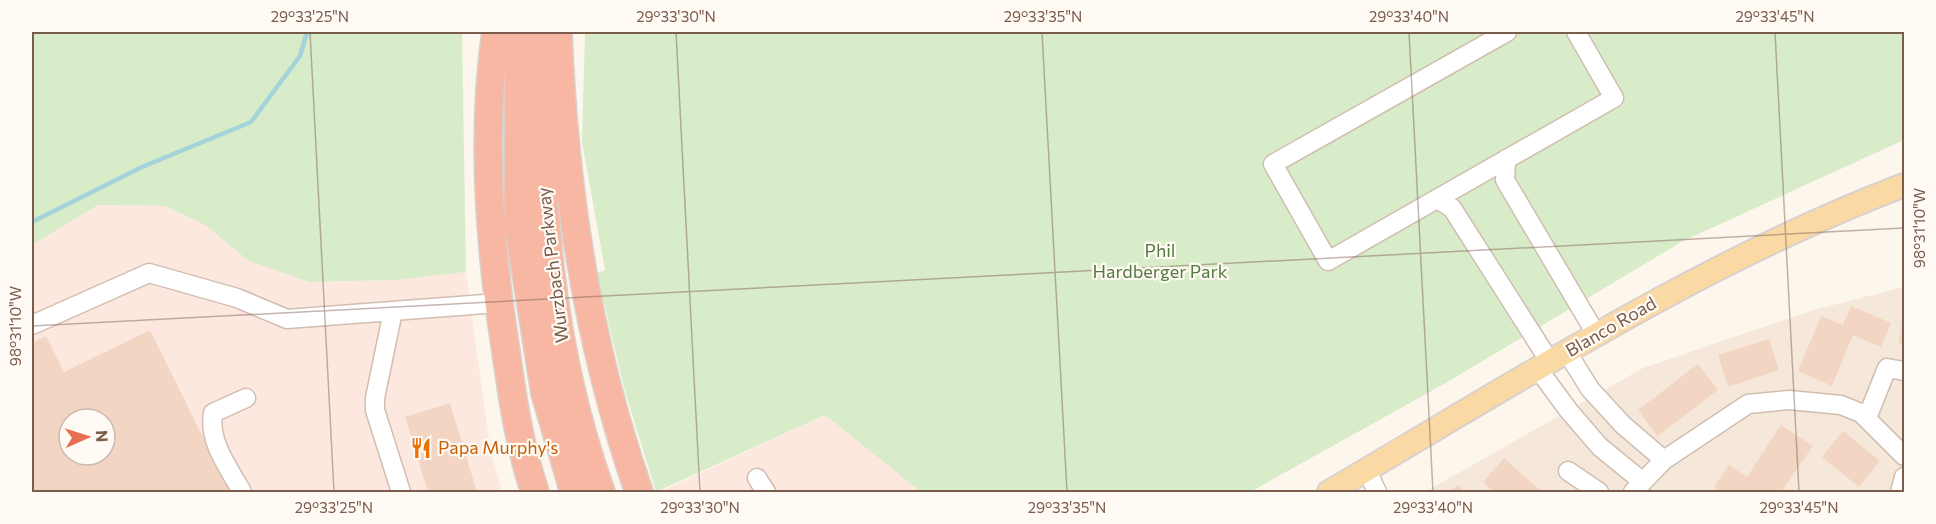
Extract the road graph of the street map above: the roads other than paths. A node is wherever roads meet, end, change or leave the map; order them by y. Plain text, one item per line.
1 (496, 32) edge
2 (519, 32) edge
3 (543, 32) edge
4 (558, 32) edge
5 (1507, 32) edge
6 (1576, 32) edge
7 (1506, 159) junction
8 (1905, 185) edge
9 (1437, 199) junction
10 (498, 303) junction
11 (393, 311) junction
12 (32, 325) edge
13 (1596, 334) junction
14 (1552, 361) junction
15 (1905, 371) edge
16 (246, 398) dead end
17 (1613, 414) junction
18 (1867, 418) junction
19 (1591, 436) junction
20 (1905, 456) edge
21 (1664, 460) junction
22 (1367, 470) junction
23 (1568, 471) dead end
24 (1905, 477) edge
25 (1638, 487) edge
26 (395, 491) edge
27 (242, 492) edge
28 (535, 492) edge
29 (574, 492) edge
30 (601, 492) edge
31 (639, 492) edge
32 (1329, 492) edge
33 (1377, 492) edge
34 (1599, 492) edge
35 (1900, 492) edge

1 - 10 highway
2 - 29 highway, Wurzbach Parkway
3 - 30 highway, Wurzbach Parkway
4 - 31 highway
5 - 9 lane
6 - 7 lane
7 - 9 lane
7 - 13 lane
8 - 13 main road, Blanco Road
9 - 14 lane
10 - 11 lane
10 - 28 highway
11 - 12 lane
11 - 26 lane
13 - 14 main road, Blanco Road
14 - 17 lane
14 - 19 lane
14 - 22 main road, Blanco Road
15 - 18 lane
16 - 27 lane
17 - 19 lane
17 - 21 lane
18 - 20 lane
18 - 21 lane
19 - 25 lane
21 - 25 lane
22 - 32 main road, Blanco Road
22 - 33 lane
23 - 34 lane
24 - 35 lane

